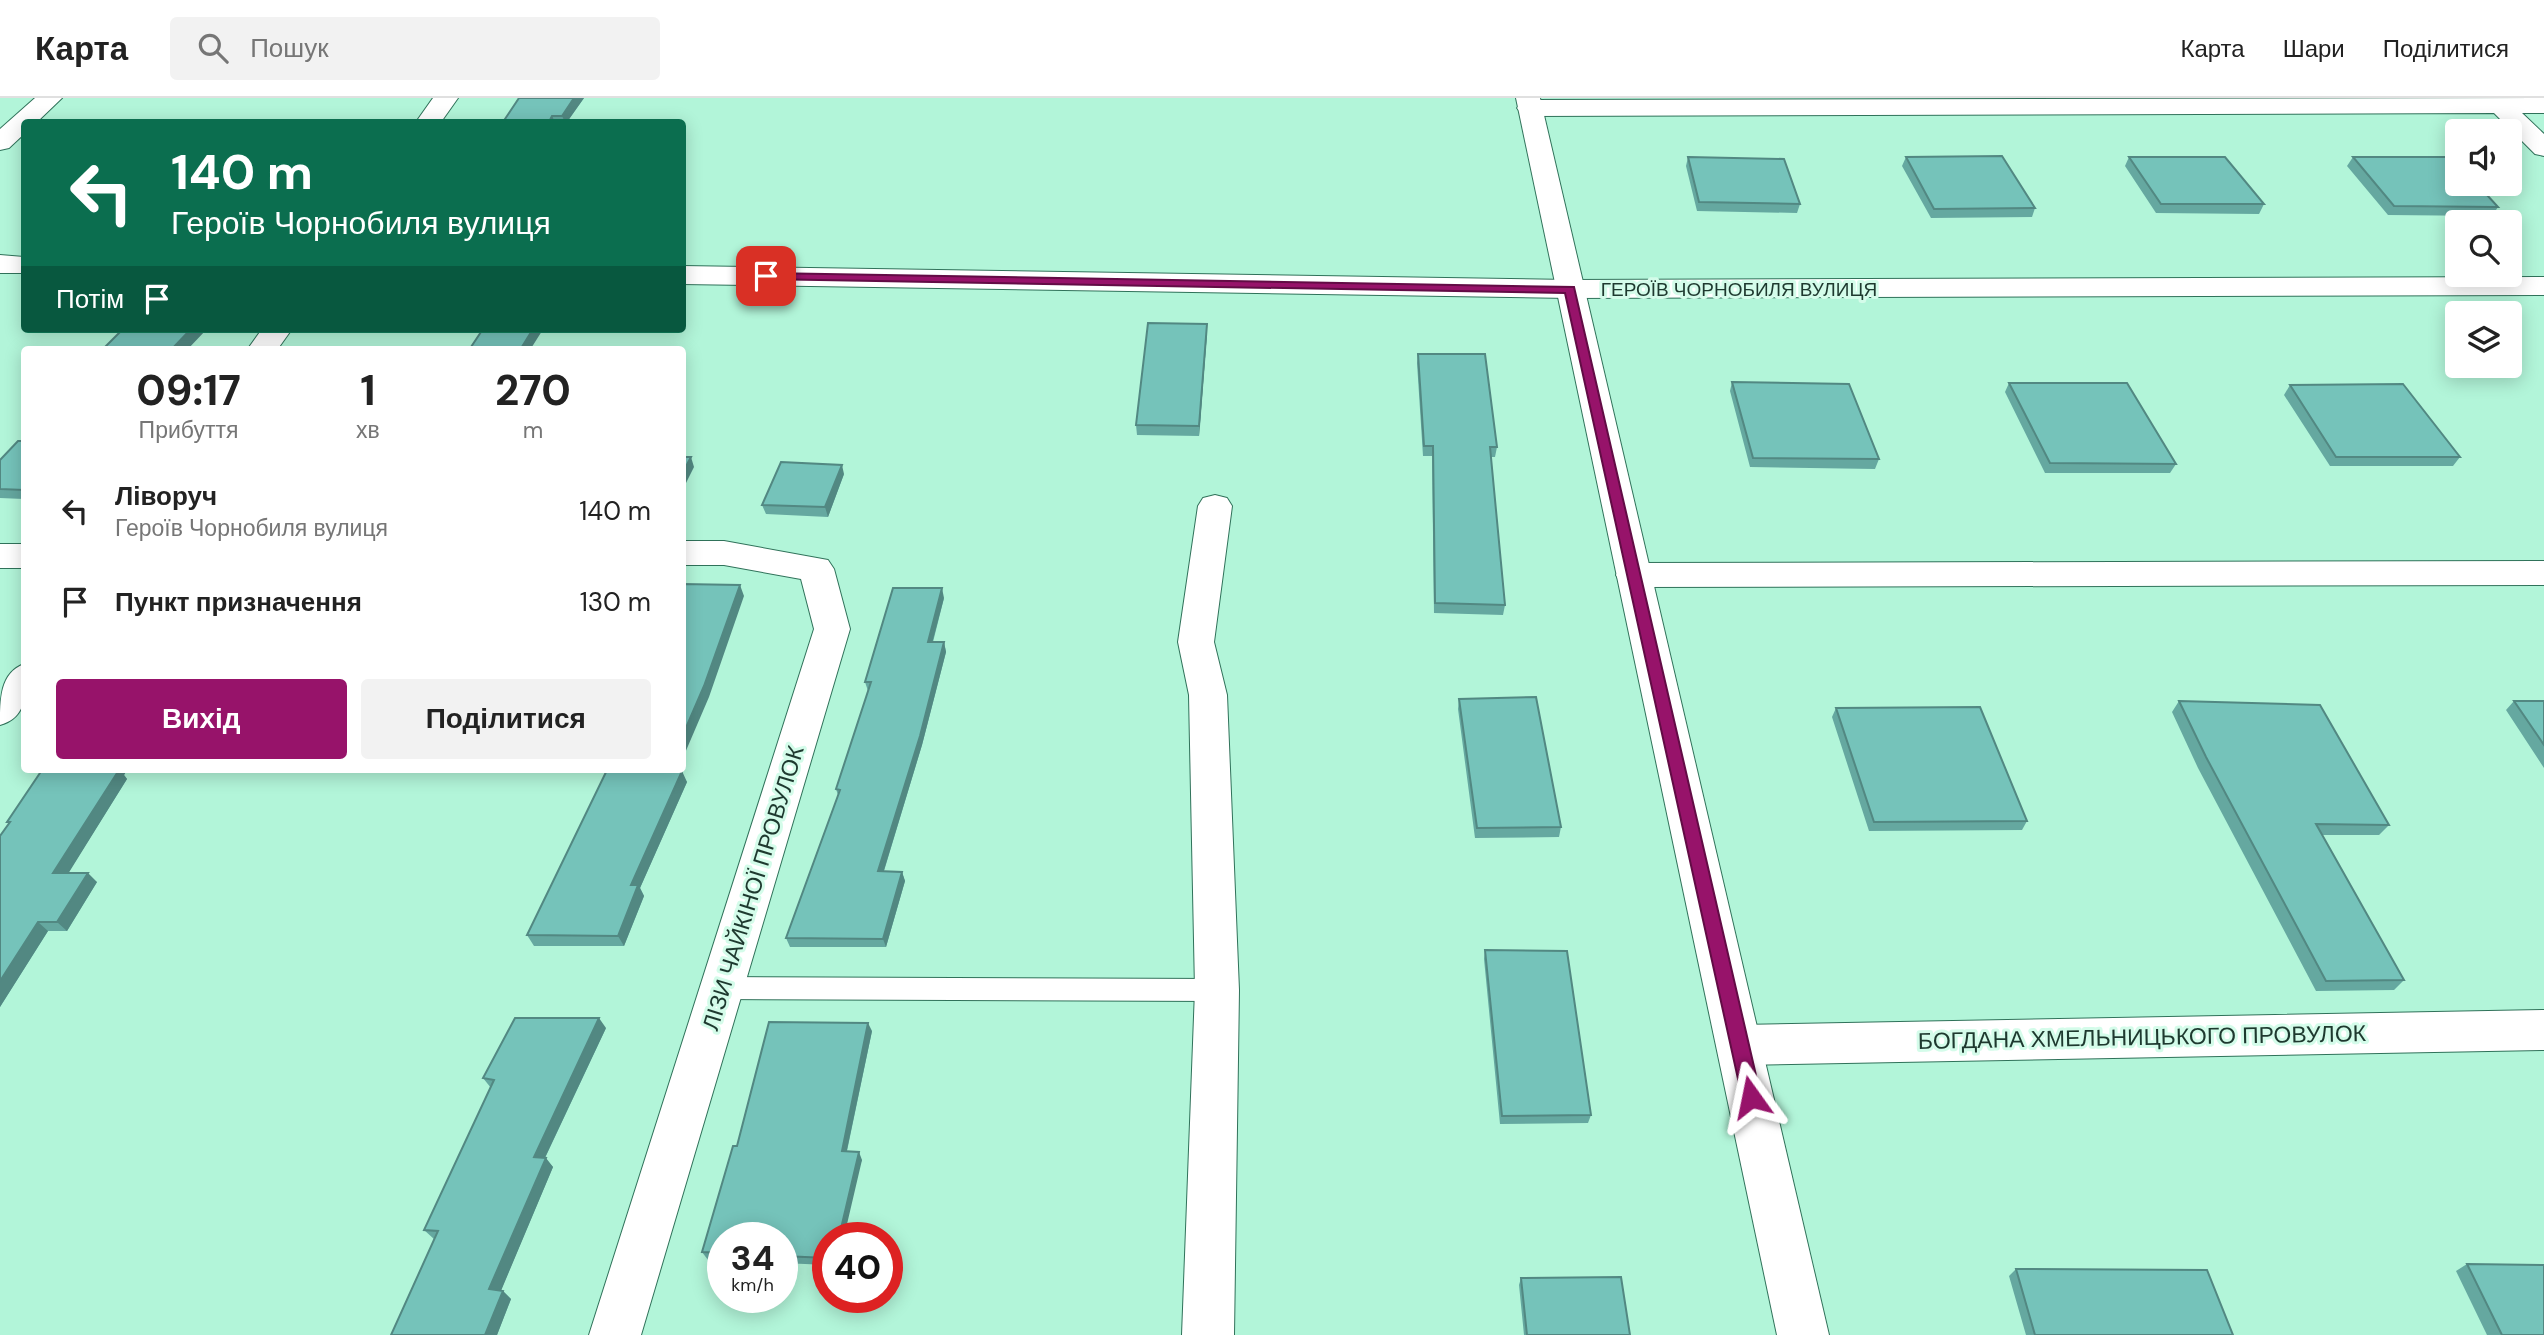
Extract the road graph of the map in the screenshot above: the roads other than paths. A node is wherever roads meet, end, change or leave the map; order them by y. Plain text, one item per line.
1 (50, 98) edge
2 (446, 98) edge
3 (2497, 102) edge
4 (1529, 103) edge
5 (2544, 105) edge
6 (26, 119) edge
7 (430, 119) edge
8 (21, 124) edge
9 (0, 142) edge
10 (2544, 148) edge
11 (0, 264) edge
12 (21, 265) edge
13 (686, 275) edge
14 (2544, 286) edge
15 (1570, 289) junction
16 (1215, 506) dead end
17 (686, 553) edge
18 (0, 556) edge
19 (21, 556) edge
20 (2544, 573) edge
21 (1634, 575) junction
22 (21, 682) edge
23 (0, 711) edge
24 (722, 988) junction
25 (1217, 990) junction
26 (2544, 1030) edge
27 (1740, 1045) junction
28 (615, 1335) edge
29 (1208, 1335) edge
30 (1803, 1335) edge

1 - 6 street
2 - 7 street
3 - 4 street
3 - 5 street
3 - 10 street
4 - 15 street
8 - 9 street
11 - 12 street
13 - 15 street, ГЕРОЇВ ЧОРНОБИЛЯ ВУЛИЦЯ
14 - 15 street, ГЕРОЇВ ЧОРНОБИЛЯ ВУЛИЦЯ
15 - 21 street
16 - 25 street
17 - 24 street, ЛІЗИ ЧАЙКІНОЇ ПРОВУЛОК
18 - 19 street
20 - 21 street
21 - 27 street
22 - 23 street
24 - 25 lane
24 - 28 street, ЛІЗИ ЧАЙКІНОЇ ПРОВУЛОК
25 - 29 street
26 - 27 street, БОГДАНА ХМЕЛЬНИЦЬКОГО ПРОВУЛОК
27 - 30 street

